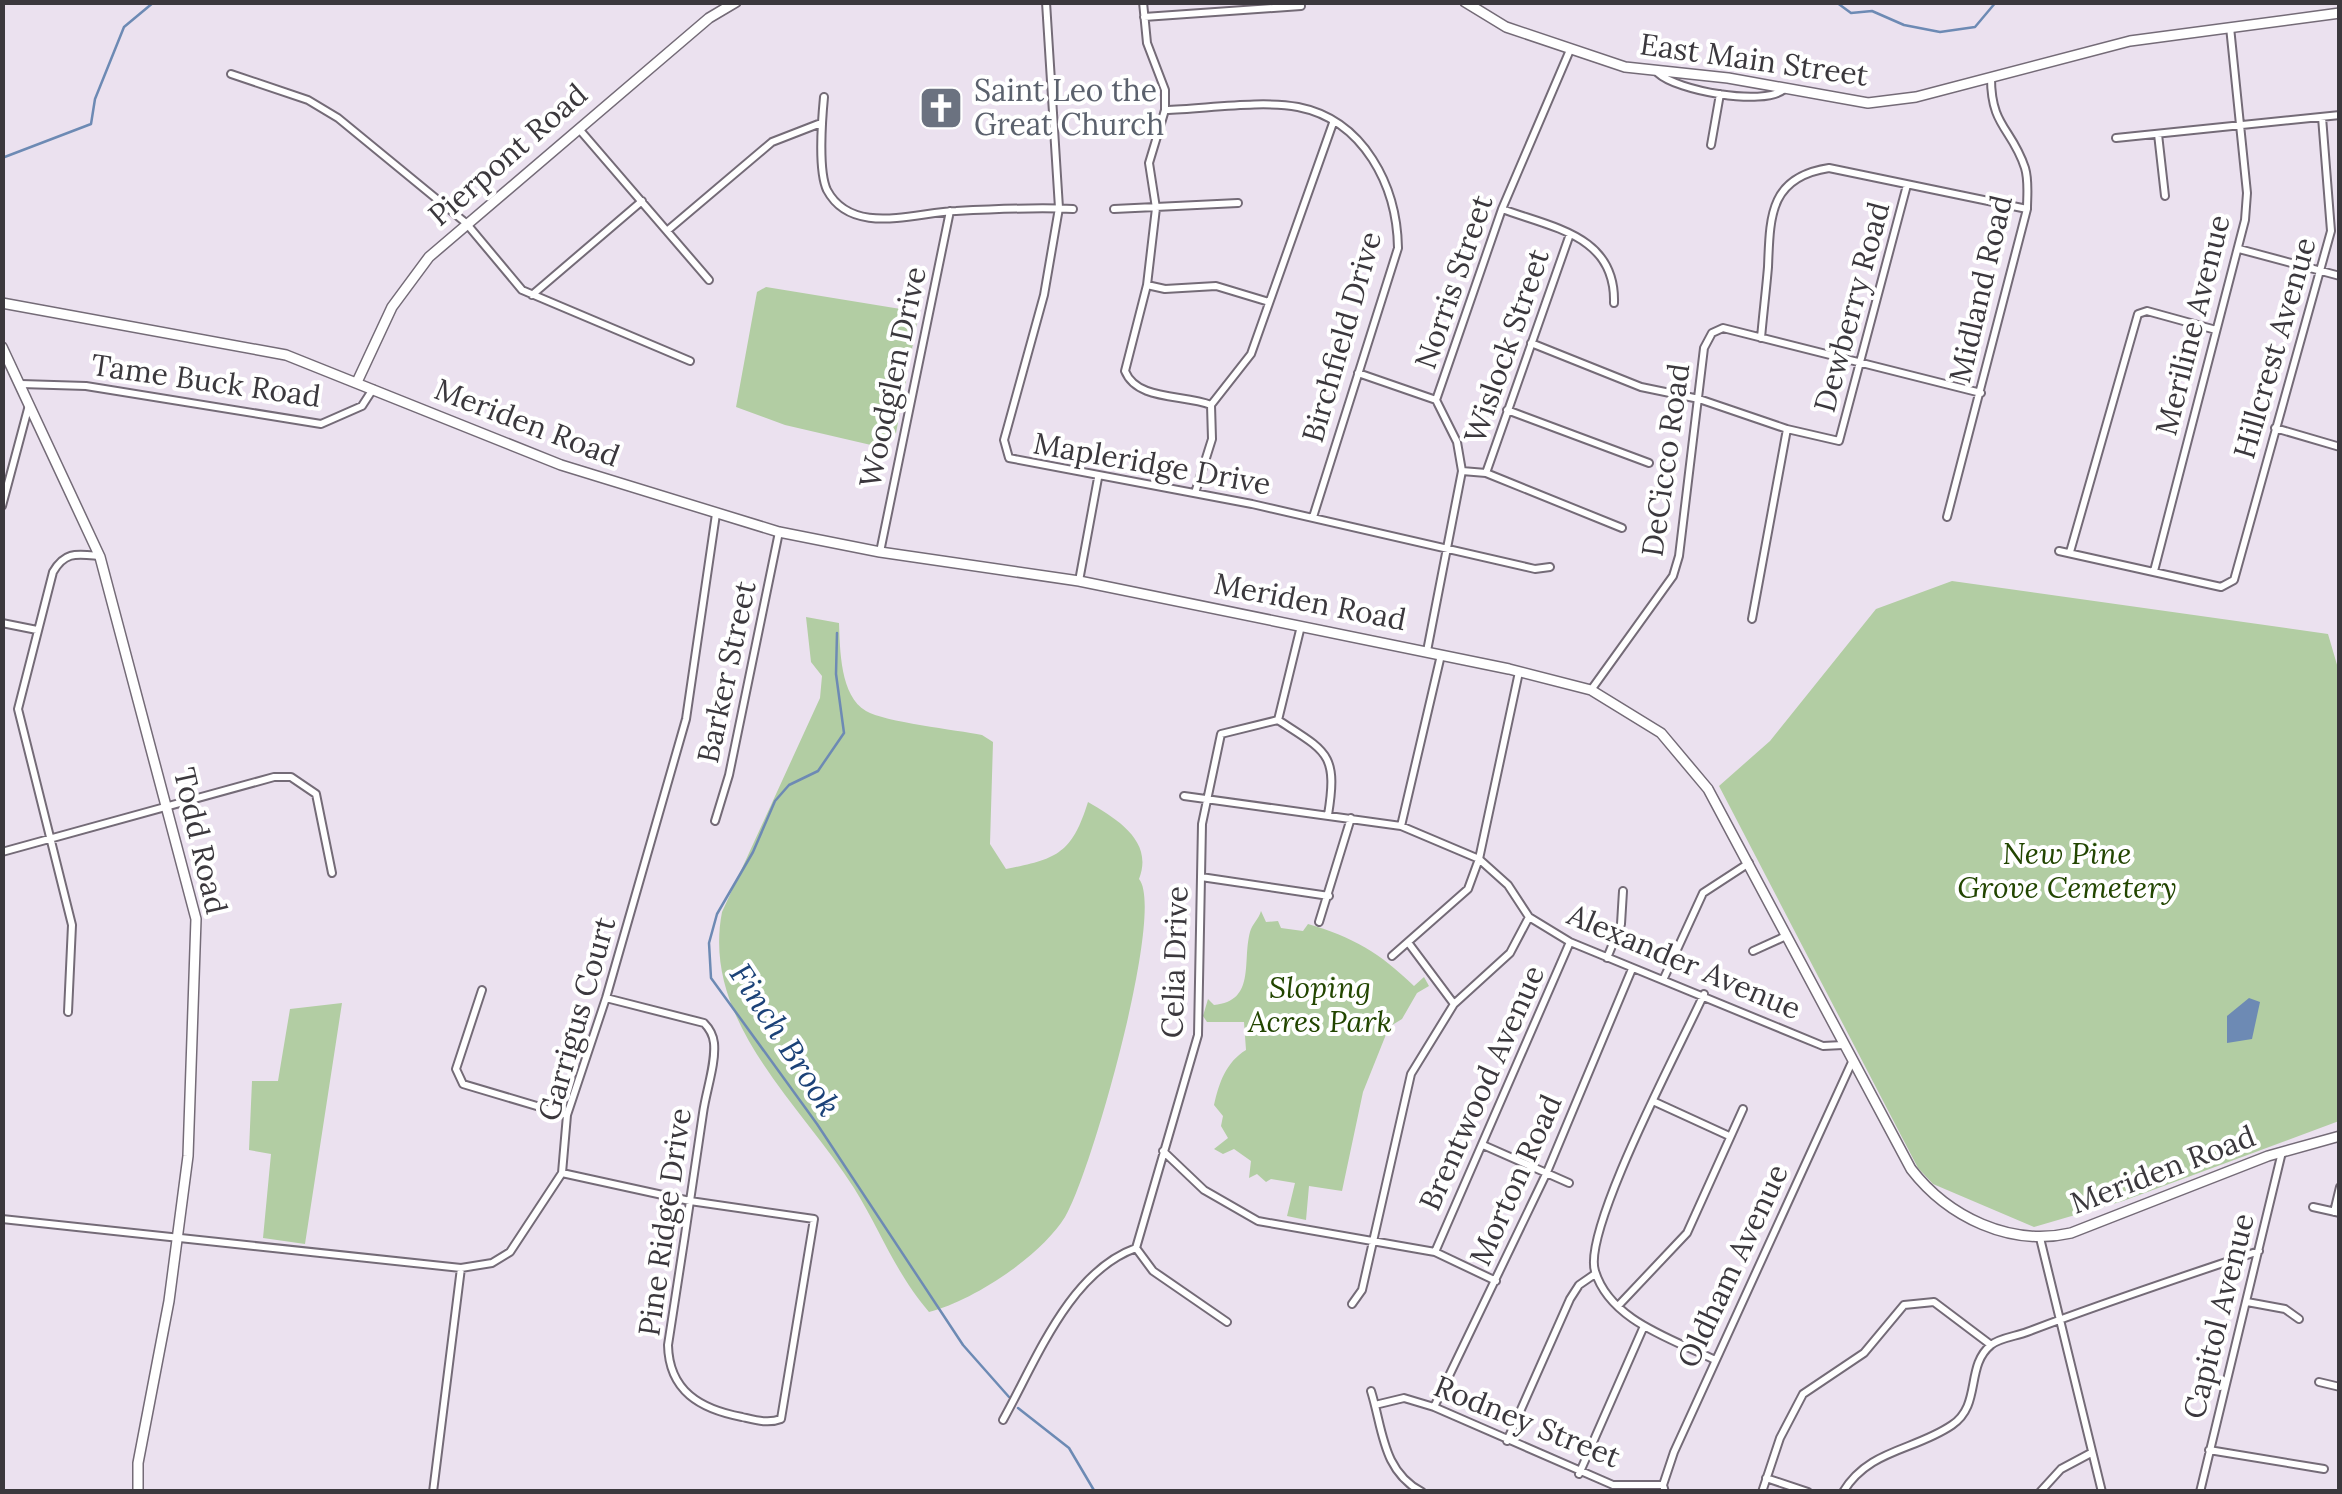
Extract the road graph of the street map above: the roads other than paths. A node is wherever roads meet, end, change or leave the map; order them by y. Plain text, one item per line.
1 (736, 2) edge
2 (1046, 2) edge
3 (1143, 2) edge
4 (1465, 2) edge
5 (1302, 6) dead end
6 (2340, 14) edge
7 (1144, 18) junction
8 (2230, 27) junction
9 (1570, 50) junction
10 (1658, 73) junction
11 (231, 74) dead end
12 (1991, 76) junction
13 (1783, 90) junction
14 (1720, 94) junction
15 (824, 97) dead end
16 (1165, 110) junction
17 (2340, 115) edge
18 (2322, 117) junction
19 (1333, 122) junction
20 (821, 123) junction
21 (2241, 126) junction
22 (578, 128) junction
23 (2158, 134) junction
24 (2116, 138) dead end
25 (1711, 145) dead end
26 (1907, 185) junction
27 (2165, 196) dead end
28 (2336, 198) edge
29 (642, 201) junction
30 (1238, 203) dead end
31 (1059, 208) junction
32 (1156, 208) junction
33 (1073, 209) dead end
34 (1114, 209) dead end
35 (1502, 209) junction
36 (2027, 209) junction
37 (950, 211) junction
38 (466, 223) junction
39 (668, 230) junction
40 (1570, 234) junction
41 (2239, 248) junction
42 (2321, 271) junction
43 (2340, 276) edge
44 (709, 280) dead end
45 (1146, 285) junction
46 (532, 295) junction
47 (1269, 302) junction
48 (2, 303) edge
49 (1614, 303) dead end
50 (2216, 330) junction
51 (1761, 338) junction
52 (1531, 343) junction
53 (2, 346) edge
54 (690, 361) dead end
55 (1862, 363) junction
56 (1358, 373) junction
57 (357, 382) junction
58 (21, 384) junction
59 (373, 389) junction
60 (1981, 393) junction
61 (1699, 398) junction
62 (1436, 400) junction
63 (29, 404) junction
64 (1210, 405) junction
65 (1507, 410) junction
66 (2275, 428) junction
67 (1786, 429) junction
68 (2340, 447) edge
69 (1649, 464) dead end
70 (1462, 472) junction
71 (1486, 473) junction
72 (1098, 478) junction
73 (1194, 493) junction
74 (2, 506) edge
75 (716, 514) junction
76 (1313, 517) junction
77 (1947, 518) dead end
78 (1622, 528) dead end
79 (779, 532) junction
80 (1448, 548) junction
81 (2060, 551) dead end
82 (880, 552) junction
83 (2070, 552) junction
84 (100, 556) junction
85 (1550, 567) dead end
86 (2154, 572) junction
87 (1078, 581) junction
88 (1752, 619) dead end
89 (2, 623) edge
90 (1301, 626) junction
91 (36, 630) junction
92 (1427, 652) junction
93 (1441, 655) junction
94 (1520, 671) junction
95 (1591, 690) junction
96 (1278, 720) junction
97 (1184, 796) dead end
98 (1205, 798) junction
99 (168, 808) junction
100 (1328, 814) junction
101 (1351, 818) junction
102 (715, 821) dead end
103 (1401, 826) junction
104 (52, 839) junction
105 (2, 852) edge
106 (1479, 860) junction
107 (1750, 863) junction
108 (332, 873) dead end
109 (1201, 877) junction
110 (1623, 891) dead end
111 (1329, 896) junction
112 (1530, 917) junction
113 (1319, 922) dead end
114 (1786, 936) junction
115 (1570, 942) junction
116 (1410, 944) junction
117 (1753, 952) dead end
118 (1392, 956) dead end
119 (1607, 958) junction
120 (1632, 969) junction
121 (1664, 978) junction
122 (482, 990) dead end
123 (1704, 994) junction
124 (606, 998) junction
125 (1454, 1004) junction
126 (68, 1012) dead end
127 (1842, 1044) junction
128 (1852, 1062) junction
129 (1655, 1102) junction
130 (1743, 1109) dead end
131 (567, 1115) junction
132 (1727, 1135) junction
133 (2340, 1136) edge
134 (1483, 1145) junction
135 (1163, 1151) junction
136 (2282, 1151) junction
137 (1547, 1172) junction
138 (562, 1174) junction
139 (1569, 1183) dead end
140 (2340, 1187) edge
141 (690, 1201) junction
142 (2313, 1207) dead end
143 (2337, 1212) edge
144 (2, 1219) edge
145 (177, 1234) junction
146 (2040, 1238) junction
147 (1374, 1240) junction
148 (1136, 1248) junction
149 (2259, 1251) junction
150 (1435, 1252) junction
151 (462, 1268) junction
152 (1595, 1274) junction
153 (1496, 1281) junction
154 (2247, 1302) junction
155 (1352, 1304) dead end
156 (1618, 1306) junction
157 (2058, 1318) junction
158 (2300, 1318) dead end
159 (1227, 1322) dead end
160 (1644, 1326) junction
161 (1991, 1345) junction
162 (1715, 1360) junction
163 (2319, 1382) dead end
164 (2340, 1386) edge
165 (1371, 1390) dead end
166 (1376, 1406) junction
167 (1434, 1407) junction
168 (1003, 1420) dead end
169 (1507, 1441) junction
170 (2210, 1450) junction
171 (2091, 1453) junction
172 (2324, 1470) dead end
173 (1579, 1474) junction
174 (1766, 1478) junction
175 (1664, 1488) edge
176 (138, 1492) edge
177 (433, 1492) edge
178 (1422, 1492) edge
179 (1762, 1492) edge
180 (1808, 1492) edge
181 (1843, 1492) edge
182 (2040, 1492) edge
183 (2102, 1492) edge
184 (2200, 1492) edge

1 - 22 main road, Pierpont Road
2 - 31 street, Mapleridge Drive
3 - 7 street
4 - 9 main road, East Main Street
5 - 7 street
6 - 8 main road, East Main Street
7 - 16 street
8 - 12 main road, East Main Street
8 - 21 street, Meriline Avenue
9 - 10 main road, East Main Street
9 - 35 street, Norris Street
10 - 13 main road, East Main Street
10 - 14 street
11 - 38 street
12 - 13 main road, East Main Street
12 - 36 street, Midland Road
13 - 14 street
14 - 25 street
15 - 20 street
16 - 19 street, Birchfield Drive
16 - 32 street
17 - 18 street
18 - 21 street
18 - 28 street, Hillcrest Avenue
19 - 47 street
19 - 56 street, Birchfield Drive
20 - 37 street
20 - 39 street
21 - 23 street
21 - 41 street, Meriline Avenue
22 - 29 street
22 - 38 main road, Pierpont Road
23 - 24 street
23 - 27 street
26 - 36 street
26 - 51 street
26 - 55 street, Dewberry Road
28 - 42 street, Hillcrest Avenue
29 - 39 street
29 - 46 street
30 - 32 street
31 - 33 street
31 - 37 street
31 - 72 street, Mapleridge Drive
32 - 34 street
32 - 45 street
35 - 40 street
35 - 62 street, Norris Street
36 - 60 street, Midland Road
37 - 82 street, Woodglen Drive
38 - 46 street
38 - 57 main road, Pierpont Road
39 - 44 street
40 - 49 street
40 - 52 street, Wislock Street
41 - 42 street
41 - 50 street, Meriline Avenue
42 - 43 street
42 - 66 street, Hillcrest Avenue
45 - 47 street
45 - 64 street
46 - 54 street
47 - 64 street
48 - 57 main road, Meriden Road
50 - 83 street
50 - 86 street, Meriline Avenue
51 - 55 street
51 - 61 street, DeCicco Road
52 - 61 street
52 - 65 street, Wislock Street
53 - 58 main road, Todd Road
55 - 60 street
55 - 67 street, Dewberry Road
56 - 62 street
56 - 76 street, Birchfield Drive
57 - 59 main road, Meriden Road
58 - 59 street, Tame Buck Road
58 - 63 main road, Todd Road
59 - 75 main road, Meriden Road
60 - 77 street, Midland Road
61 - 67 street
61 - 95 street, DeCicco Road
62 - 70 street, Norris Street
63 - 74 street
63 - 84 main road, Todd Road
64 - 73 street
65 - 69 street
65 - 71 street, Wislock Street
66 - 68 street
66 - 86 street, Hillcrest Avenue
67 - 88 street
70 - 71 street
70 - 80 street, Norris Street
71 - 78 street
72 - 73 street, Mapleridge Drive
72 - 87 street
73 - 76 street, Mapleridge Drive
75 - 79 main road, Meriden Road
75 - 124 street, Garrigus Court
76 - 80 street, Mapleridge Drive
79 - 82 main road, Meriden Road
79 - 102 street, Barker Street
80 - 85 street, Mapleridge Drive
80 - 92 street, Norris Street
81 - 83 street
82 - 87 main road, Meriden Road
83 - 86 street
84 - 91 street
84 - 99 main road, Todd Road
87 - 90 main road, Meriden Road
89 - 91 street
90 - 92 main road, Meriden Road
90 - 96 street
91 - 104 street
92 - 93 main road, Meriden Road
93 - 94 main road, Meriden Road
93 - 103 street
94 - 95 main road, Meriden Road
94 - 106 street
95 - 107 main road, Meriden Road
96 - 98 street, Celia Drive
96 - 100 street
97 - 98 street, Alexander Avenue
98 - 100 street, Alexander Avenue
98 - 109 street, Celia Drive
99 - 104 street
99 - 108 street
99 - 145 main road, Todd Road
100 - 101 street, Alexander Avenue
101 - 103 street, Alexander Avenue
101 - 111 street
103 - 106 street, Alexander Avenue
104 - 105 street
104 - 126 street
106 - 112 street, Alexander Avenue
106 - 116 street
107 - 114 main road, Meriden Road
107 - 121 street
109 - 111 street
109 - 135 street, Celia Drive
110 - 119 street
111 - 113 street
112 - 115 street, Alexander Avenue
112 - 125 street
114 - 117 street
114 - 127 main road, Meriden Road
115 - 119 street, Alexander Avenue
115 - 134 street, Brentwood Avenue
116 - 118 street
116 - 125 street
119 - 120 street, Alexander Avenue
120 - 121 street, Alexander Avenue
120 - 137 street, Morton Road
121 - 123 street, Alexander Avenue
122 - 131 street
123 - 127 street, Alexander Avenue
123 - 129 street
124 - 131 street, Garrigus Court
124 - 141 street, Pine Ridge Drive
125 - 147 street
127 - 128 main road, Meriden Road
128 - 146 main road, Meriden Road
128 - 162 street, Oldham Avenue
129 - 132 street
129 - 152 street
130 - 132 street
131 - 138 street, Garrigus Court
132 - 156 street
133 - 136 main road, Meriden Road
134 - 137 street
134 - 150 street, Brentwood Avenue
135 - 147 street
135 - 148 street, Celia Drive
136 - 146 main road, Meriden Road
136 - 149 street, Capitol Avenue
137 - 139 street
137 - 153 street, Morton Road
138 - 141 street
138 - 151 street, Garrigus Court
140 - 143 street
141 - 141 street, Pine Ridge Drive
142 - 143 street
144 - 145 street, Garrigus Court
145 - 151 street, Garrigus Court
145 - 176 main road, Todd Road
146 - 157 street
147 - 150 street
147 - 155 street
148 - 159 street
148 - 168 street
149 - 154 street, Capitol Avenue
149 - 157 street
150 - 153 street
151 - 177 street
152 - 156 street
152 - 169 street
153 - 167 street, Morton Road
154 - 158 street
154 - 170 street, Capitol Avenue
156 - 160 street
157 - 161 street
157 - 171 street
160 - 162 street
160 - 173 street
161 - 174 street
161 - 181 street
162 - 175 street, Oldham Avenue
163 - 164 street
165 - 166 street
166 - 167 street, Rodney Street
166 - 178 street
167 - 169 street, Rodney Street
169 - 173 street, Rodney Street
170 - 172 street
170 - 184 street, Capitol Avenue
171 - 182 street
171 - 183 street
173 - 175 street, Rodney Street
174 - 179 street
174 - 180 street

